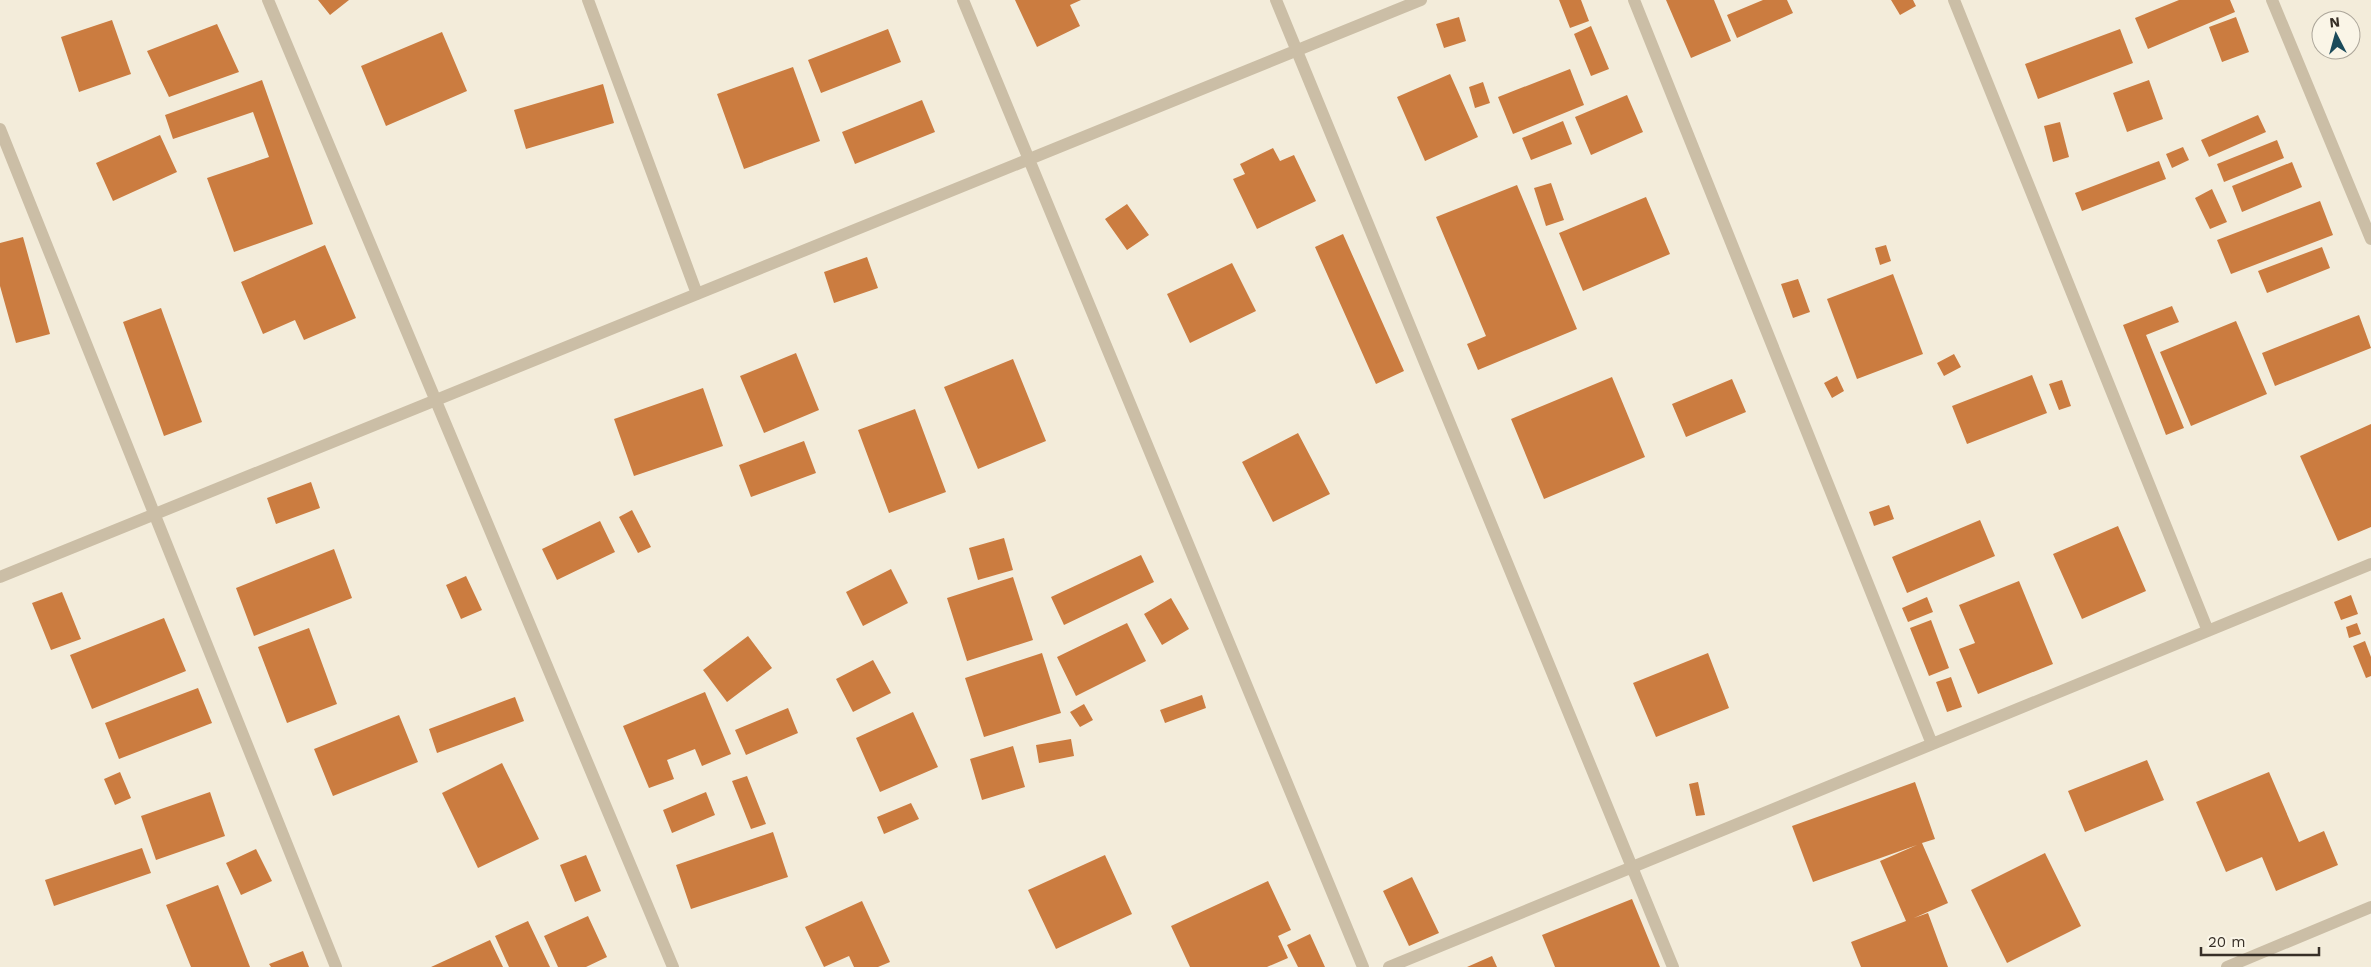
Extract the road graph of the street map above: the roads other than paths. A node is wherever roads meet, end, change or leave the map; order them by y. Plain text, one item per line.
1 (268, 0) edge
2 (588, 0) edge
3 (963, 0) edge
4 (1276, 0) edge
5 (1421, 0) edge
6 (1634, 0) edge
7 (1954, 0) edge
8 (2272, 0) edge
9 (1297, 51) junction
10 (0, 129) edge
11 (1029, 160) junction
12 (2371, 240) edge
13 (697, 294) junction
14 (436, 401) junction
15 (155, 515) junction
16 (2371, 564) edge
17 (0, 577) edge
18 (2208, 631) junction
19 (1932, 744) junction
20 (1632, 867) junction
21 (2371, 907) edge
22 (336, 967) edge
23 (673, 967) edge
24 (1363, 967) edge
25 (1389, 967) edge
26 (1673, 967) edge
27 (2227, 967) edge

1 - 14 street
2 - 13 street
3 - 11 street
4 - 9 street
5 - 9 street
6 - 19 street
7 - 18 street
8 - 12 street
9 - 11 street
9 - 20 street
10 - 15 street
11 - 13 street
11 - 24 street
13 - 14 street
14 - 15 street
14 - 23 street
15 - 17 street
15 - 22 street
16 - 18 street
18 - 19 street
19 - 20 street
20 - 25 street
20 - 26 street
21 - 27 street

